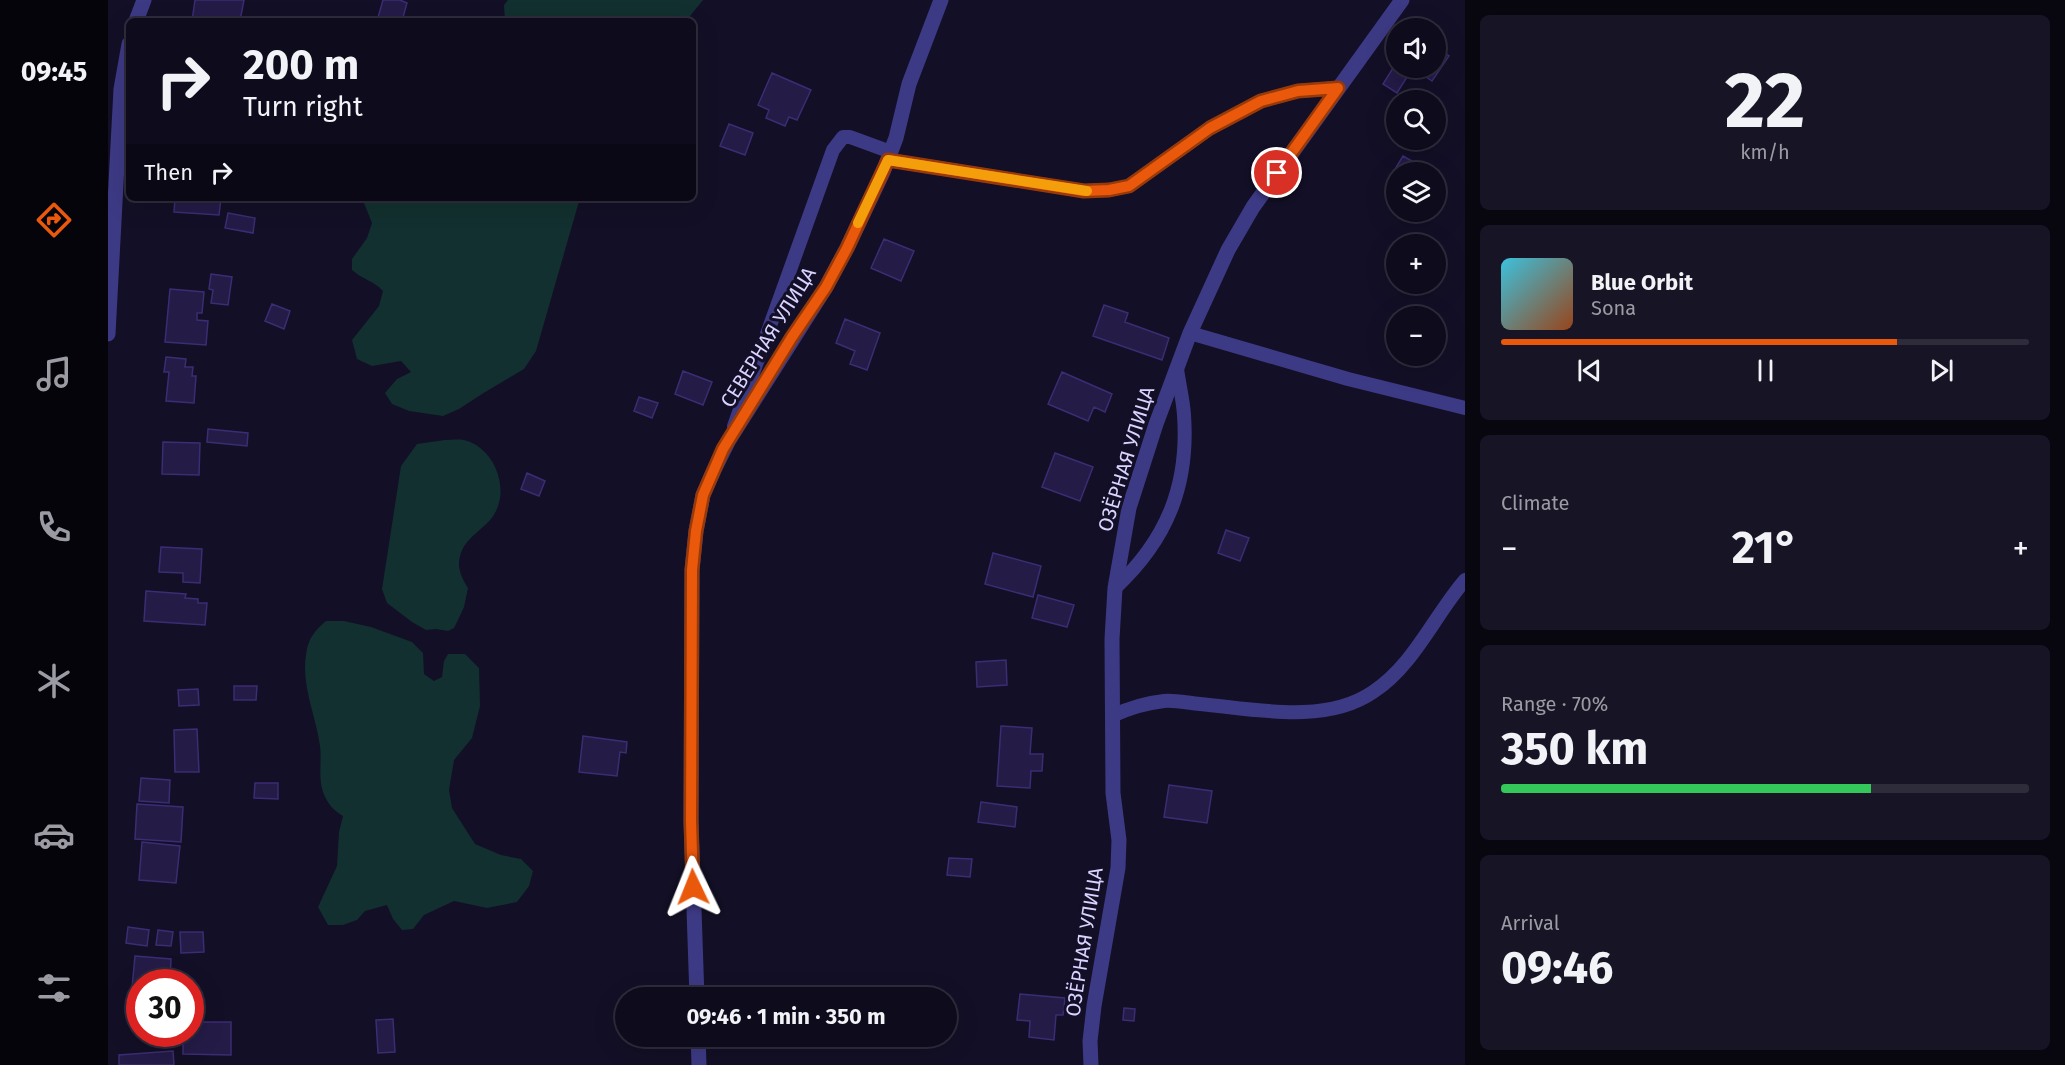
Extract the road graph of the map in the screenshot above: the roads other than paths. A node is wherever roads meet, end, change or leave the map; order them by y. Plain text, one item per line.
1 (144, 0) edge
2 (941, 0) edge
3 (1402, 0) edge
4 (137, 18) edge
5 (126, 61) edge
6 (1338, 88) junction
7 (889, 156) junction
8 (1190, 333) junction
9 (108, 334) edge
10 (1177, 369) junction
11 (1465, 408) edge
12 (729, 440) junction
13 (1465, 580) edge
14 (1115, 588) junction
15 (1112, 716) junction
16 (697, 987) edge
17 (698, 1047) edge
18 (699, 1065) edge
19 (1091, 1065) edge

1 - 4 street
2 - 7 street, СЕВЕРНАЯ УЛИЦА
3 - 6 street, ОЗЁРНАЯ УЛИЦА
5 - 9 street
6 - 7 lane
6 - 8 street, ОЗЁРНАЯ УЛИЦА
7 - 12 street, СЕВЕРНАЯ УЛИЦА
7 - 12 lane
8 - 10 street, ОЗЁРНАЯ УЛИЦА
8 - 11 lane
10 - 14 street, ОЗЁРНАЯ УЛИЦА
10 - 14 lane
12 - 16 street, СЕВЕРНАЯ УЛИЦА
13 - 15 lane
14 - 15 street, ОЗЁРНАЯ УЛИЦА
15 - 19 street, ОЗЁРНАЯ УЛИЦА
17 - 18 street

